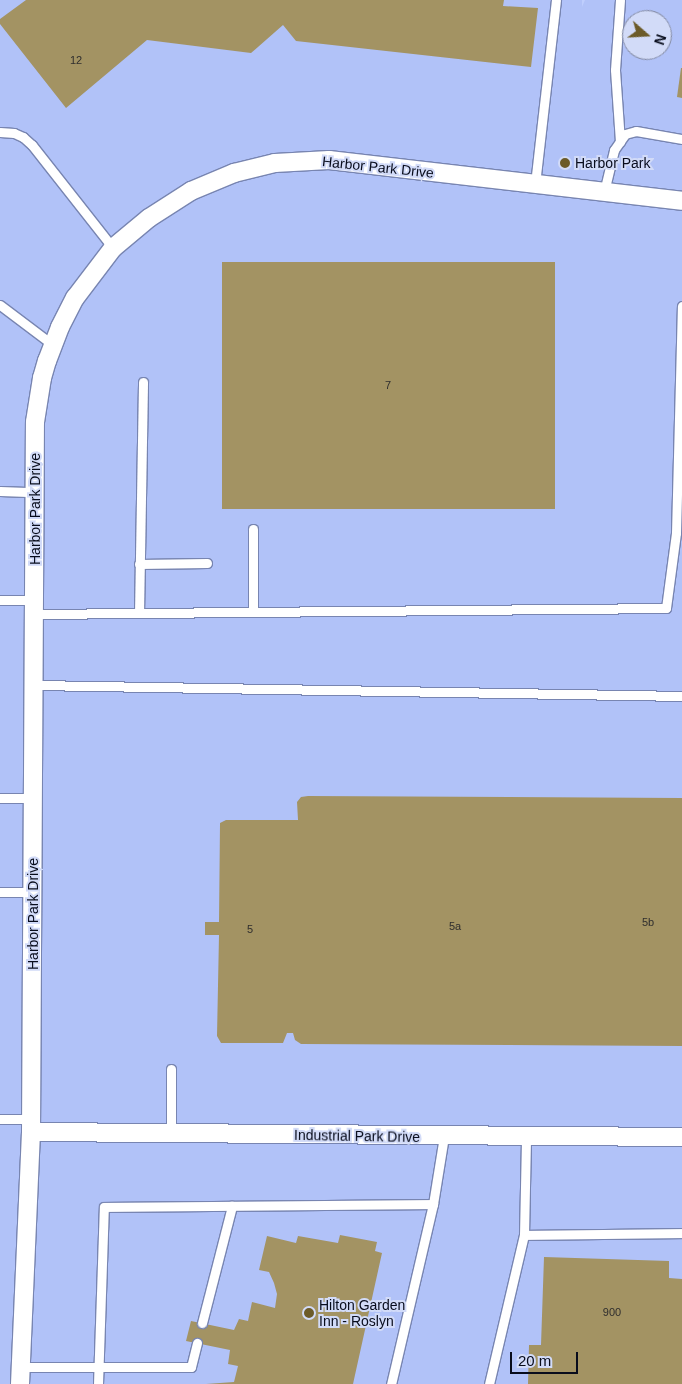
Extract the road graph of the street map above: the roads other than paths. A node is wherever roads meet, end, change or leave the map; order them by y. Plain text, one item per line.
1 (556, 0) edge
2 (620, 0) edge
3 (0, 132) edge
4 (682, 139) edge
5 (620, 142) junction
6 (534, 184) junction
7 (604, 192) junction
8 (682, 201) edge
9 (113, 248) junction
10 (0, 305) edge
11 (682, 306) edge
12 (53, 345) junction
13 (143, 382) dead end
14 (0, 492) edge
15 (34, 492) junction
16 (253, 529) dead end
17 (207, 563) dead end
18 (139, 564) junction
19 (0, 600) edge
20 (35, 607) junction
21 (254, 612) junction
22 (139, 613) junction
23 (34, 684) junction
24 (682, 696) edge
25 (0, 798) edge
26 (34, 798) junction
27 (0, 892) edge
28 (33, 892) junction
29 (171, 1069) dead end
30 (0, 1119) edge
31 (31, 1126) junction
32 (171, 1134) junction
33 (444, 1136) junction
34 (526, 1137) junction
35 (682, 1137) edge
36 (433, 1204) junction
37 (232, 1206) junction
38 (682, 1233) edge
39 (524, 1235) junction
40 (202, 1323) dead end
41 (197, 1343) dead end
42 (97, 1367) junction
43 (20, 1376) edge
44 (98, 1384) edge
45 (391, 1384) edge
46 (489, 1384) edge

1 - 6 lane
2 - 5 lane
3 - 9 lane
4 - 5 lane
5 - 7 lane
6 - 7 street, Harbor Park Drive
6 - 9 street, Harbor Park Drive
7 - 8 street, Harbor Park Drive
9 - 12 street, Harbor Park Drive
10 - 12 lane
11 - 21 lane
12 - 15 street, Harbor Park Drive
13 - 18 lane
14 - 15 lane
15 - 20 street, Harbor Park Drive
16 - 21 lane
17 - 18 lane
18 - 22 lane
19 - 20 lane
20 - 22 lane
20 - 23 street, Harbor Park Drive
21 - 22 lane
23 - 24 lane
23 - 26 street, Harbor Park Drive
25 - 26 lane
26 - 28 street, Harbor Park Drive
27 - 28 lane
28 - 31 street, Harbor Park Drive
29 - 32 lane
30 - 31 lane
31 - 32 street, Industrial Park Drive
31 - 43 street, Harbor Park Drive
32 - 33 street, Industrial Park Drive
33 - 34 street, Industrial Park Drive
33 - 36 lane
34 - 35 street, Industrial Park Drive
34 - 39 lane
36 - 37 lane
36 - 45 lane
37 - 40 lane
37 - 42 lane
38 - 39 lane
39 - 46 lane
41 - 42 lane
42 - 43 lane
42 - 44 lane

